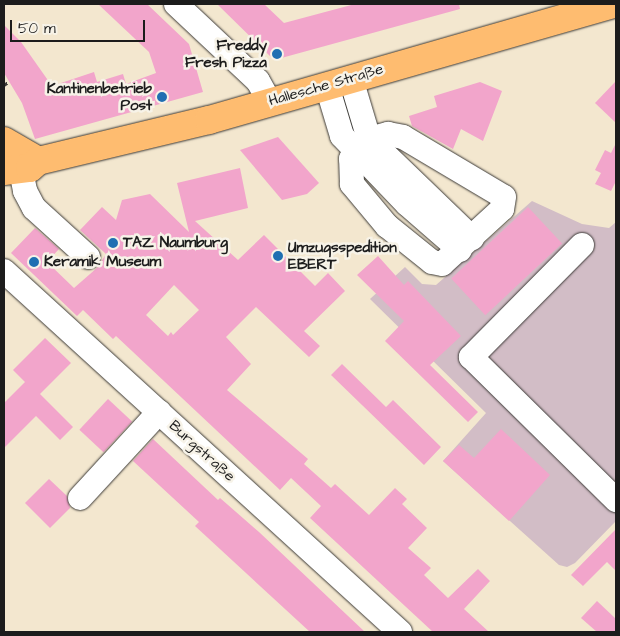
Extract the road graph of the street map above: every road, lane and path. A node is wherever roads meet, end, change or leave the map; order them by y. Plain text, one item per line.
1 (176, 4) edge
2 (600, 6) edge
3 (10, 80) dead end
4 (339, 82) junction
5 (4, 84) edge
6 (269, 101) junction
7 (4, 141) edge
8 (362, 145) junction
9 (21, 167) edge
10 (582, 245) dead end
11 (88, 257) dead end
12 (7, 280) edge
13 (159, 412) junction
14 (80, 498) dead end
15 (616, 500) edge
16 (400, 632) edge

1 - 6 street
2 - 4 main road, Hallesche Straße
3 - 5 path
4 - 6 main road, Hallesche Straße
4 - 8 street
6 - 9 main road, Hallesche Straße
7 - 9 main road
8 - 8 street
9 - 11 street
10 - 15 street
12 - 13 street, Burgstraße
13 - 14 street
13 - 16 street, Burgstraße

